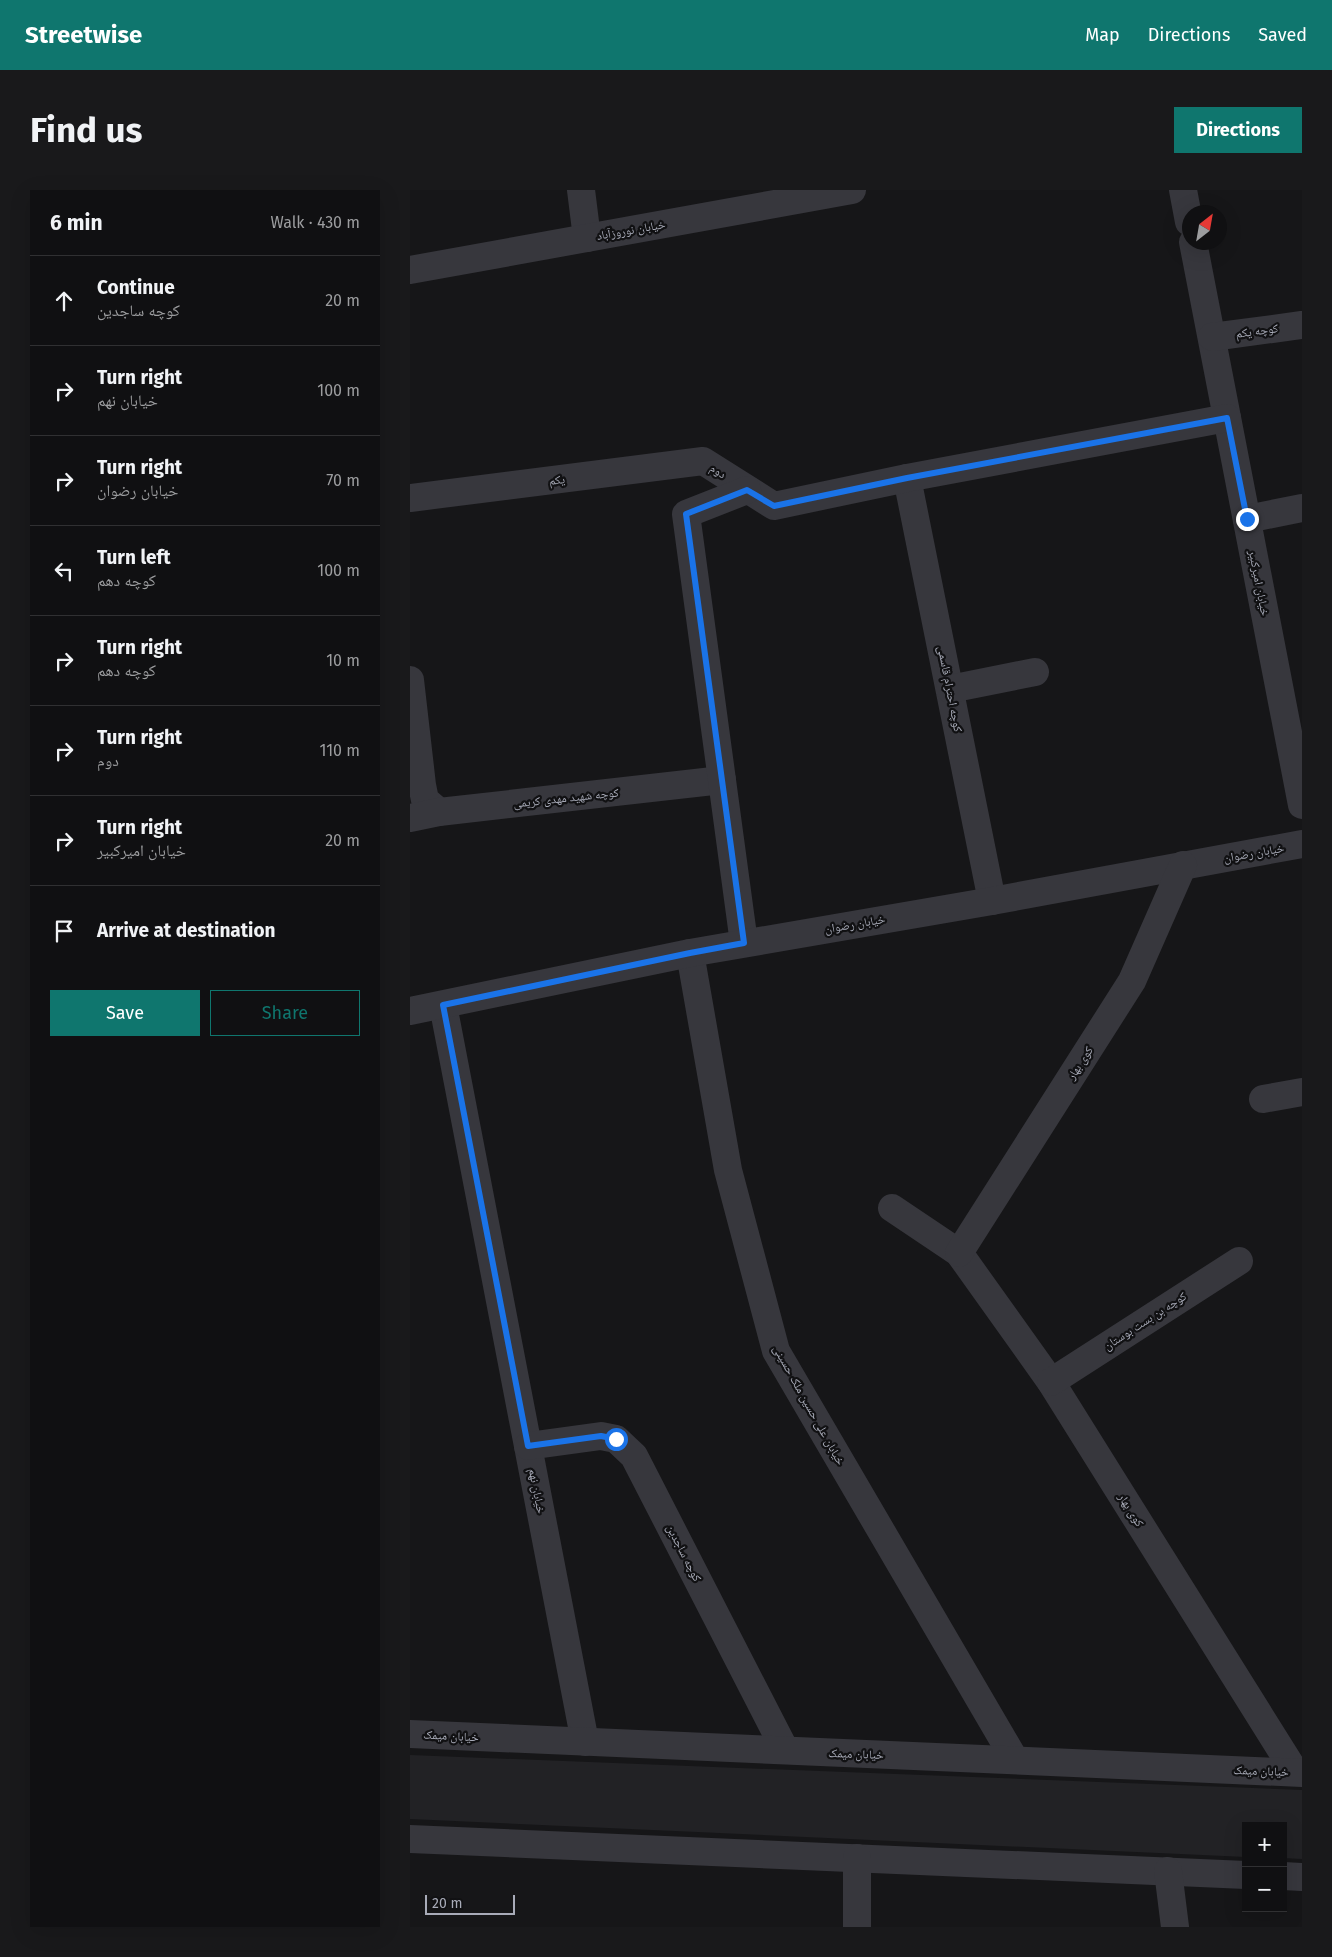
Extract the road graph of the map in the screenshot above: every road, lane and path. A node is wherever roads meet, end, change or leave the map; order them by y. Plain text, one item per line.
1 (581, 190) edge
2 (852, 190) edge
3 (1183, 190) edge
4 (794, 196) edge
5 (1186, 205) edge
6 (587, 238) junction
7 (1195, 250) edge
8 (410, 270) edge
9 (1302, 325) edge
10 (1212, 337) junction
11 (1227, 418) junction
12 (703, 462) joint
13 (907, 478) junction
14 (747, 490) junction
15 (410, 498) edge
16 (1302, 508) edge
17 (1247, 519) junction
18 (1035, 672) dead end
19 (410, 680) edge
20 (950, 689) junction
21 (1294, 719) edge
22 (722, 780) junction
23 (1302, 806) edge
24 (439, 812) junction
25 (410, 818) edge
26 (1302, 844) edge
27 (1183, 865) junction
28 (992, 901) junction
29 (744, 943) junction
30 (690, 953) junction
31 (443, 1005) junction
32 (410, 1011) edge
33 (1302, 1092) edge
34 (1263, 1099) dead end
35 (892, 1208) dead end
36 (959, 1253) junction
37 (1239, 1261) dead end
38 (1051, 1382) junction
39 (528, 1446) junction
40 (410, 1734) edge
41 (585, 1742) junction
42 (785, 1750) junction
43 (1014, 1760) junction
44 (1299, 1772) edge
45 (410, 1839) edge
46 (857, 1858) junction
47 (1168, 1871) junction
48 (1242, 1875) edge
49 (1287, 1876) edge
50 (1302, 1877) edge
51 (857, 1927) edge
52 (1175, 1927) edge

1 - 6 street
2 - 4 street, خیابان نوروزآباد
3 - 5 street
4 - 6 street, خیابان نوروزآباد
6 - 8 street, خیابان نوروزآباد
7 - 10 street, خیابان امیرکبیر
9 - 10 street, کوچه یکم
10 - 11 street, خیابان امیرکبیر
11 - 13 street, دوم
11 - 17 street, خیابان امیرکبیر
12 - 14 street, دوم
12 - 15 street, یکم
13 - 14 street, دوم
13 - 20 street, کوچه احترام قاسمی
14 - 22 street
16 - 17 street
17 - 21 street, خیابان امیرکبیر
18 - 20 street
19 - 24 street
20 - 28 street, کوچه احترام قاسمی
21 - 23 street, خیابان امیرکبیر
22 - 24 street, کوچه شهید مهدی کریمی
22 - 29 street
24 - 25 street, کوچه شهید مهدی کریمی
26 - 27 street, خیابان رضوان
27 - 28 street, خیابان رضوان
27 - 36 street, کوی بهار
28 - 29 street, خیابان رضوان
29 - 30 street, خیابان رضوان
30 - 31 street, خیابان رضوان
30 - 43 street, خیابان علی حسین ملک حسینی
31 - 32 street, خیابان رضوان
31 - 39 street, خیابان نهم
33 - 34 street
35 - 36 street, کوی بهار
36 - 38 street, کوی بهار
37 - 38 street, کوچه بن بست بوستان
38 - 44 street, کوی بهار
39 - 41 street, خیابان نهم
39 - 42 street, کوچه ساجدین
40 - 41 street, خیابان میمک
41 - 42 street, خیابان میمک
42 - 43 street, خیابان میمک
43 - 44 street, خیابان میمک
45 - 46 street
46 - 47 street
46 - 51 street
47 - 48 street
47 - 52 street
49 - 50 street

